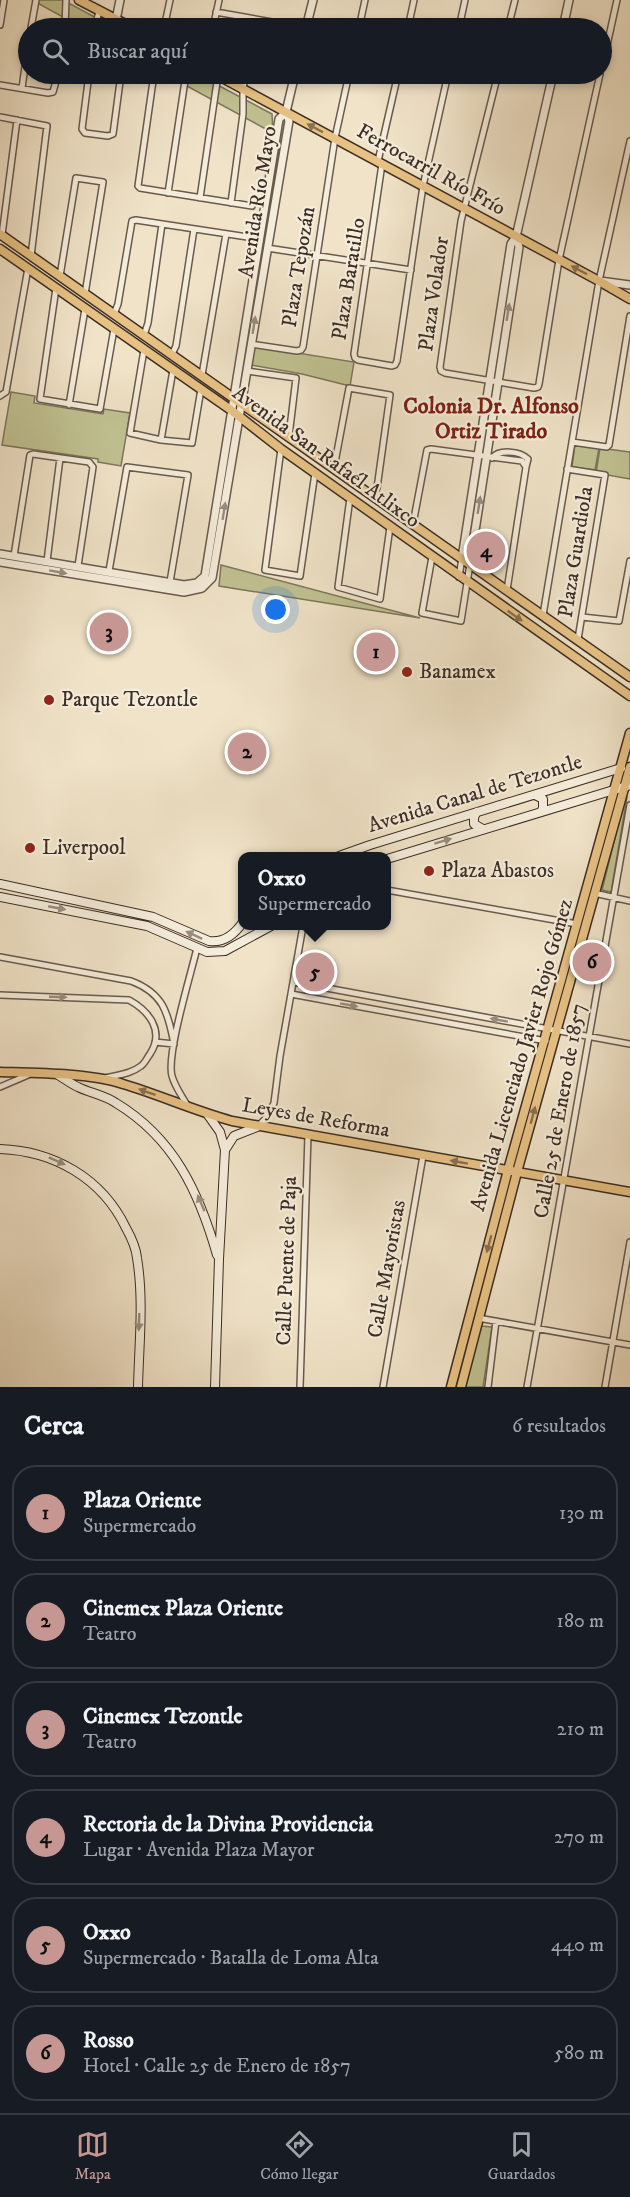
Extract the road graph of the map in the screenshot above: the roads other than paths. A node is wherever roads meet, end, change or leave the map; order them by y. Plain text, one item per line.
1 (4, 0) edge
2 (36, 0) edge
3 (66, 0) edge
4 (79, 0) edge
5 (120, 0) edge
6 (170, 0) edge
7 (219, 0) edge
8 (313, 0) edge
9 (365, 0) edge
10 (414, 0) edge
11 (465, 0) edge
12 (515, 0) edge
13 (569, 0) edge
14 (617, 0) edge
15 (99, 11) junction
16 (216, 12) junction
17 (33, 18) edge
18 (65, 18) edge
19 (97, 18) edge
20 (112, 18) edge
21 (116, 18) edge
22 (166, 18) edge
23 (215, 18) edge
24 (249, 18) edge
25 (308, 18) edge
26 (361, 18) edge
27 (410, 18) edge
28 (461, 18) edge
29 (510, 18) edge
30 (564, 18) edge
31 (612, 23) edge
32 (0, 25) edge
33 (0, 84) edge
34 (23, 84) edge
35 (55, 84) edge
36 (88, 84) edge
37 (120, 84) edge
38 (152, 84) edge
39 (184, 84) edge
40 (216, 84) edge
41 (236, 84) edge
42 (244, 84) edge
43 (293, 84) edge
44 (347, 84) edge
45 (396, 84) edge
46 (446, 84) edge
47 (496, 84) edge
48 (551, 84) edge
49 (598, 84) edge
50 (22, 88) junction
51 (243, 88) junction
52 (286, 112) junction
53 (0, 117) edge
54 (17, 120) junction
55 (335, 138) junction
56 (630, 141) edge
57 (380, 163) junction
58 (423, 186) junction
59 (168, 193) junction
60 (200, 198) junction
61 (231, 203) junction
62 (252, 206) dead end
63 (466, 210) junction
64 (162, 224) junction
65 (194, 228) junction
66 (226, 234) junction
67 (1, 235) edge
68 (516, 237) junction
69 (254, 238) dead end
70 (267, 248) junction
71 (0, 249) edge
72 (31, 256) junction
73 (318, 256) junction
74 (559, 260) junction
75 (368, 264) junction
76 (28, 268) junction
77 (411, 270) junction
78 (60, 276) junction
79 (599, 281) junction
80 (630, 285) edge
81 (56, 288) junction
82 (85, 294) junction
83 (630, 299) edge
84 (85, 309) junction
85 (114, 314) junction
86 (630, 316) edge
87 (114, 329) junction
88 (144, 335) junction
89 (251, 344) junction
90 (144, 350) junction
91 (172, 354) junction
92 (173, 370) junction
93 (247, 371) junction
94 (202, 375) junction
95 (489, 380) junction
96 (497, 381) junction
97 (201, 389) junction
98 (0, 396) edge
99 (233, 397) junction
100 (242, 404) junction
101 (69, 405) junction
102 (231, 410) junction
103 (240, 417) junction
104 (289, 436) junction
105 (161, 440) junction
106 (572, 442) junction
107 (281, 449) junction
108 (477, 456) junction
109 (489, 457) junction
110 (60, 458) junction
111 (334, 468) junction
112 (567, 469) junction
113 (315, 473) junction
114 (373, 496) junction
115 (350, 498) junction
116 (413, 525) junction
117 (390, 527) junction
118 (0, 554) edge
119 (14, 556) junction
120 (432, 557) junction
121 (466, 560) junction
122 (47, 561) junction
123 (630, 561) edge
124 (0, 562) edge
125 (78, 566) junction
126 (109, 571) junction
127 (459, 577) junction
128 (170, 582) junction
129 (467, 582) junction
130 (184, 588) junction
131 (507, 590) junction
132 (543, 615) junction
133 (582, 617) junction
134 (578, 639) junction
135 (630, 677) edge
136 (630, 696) edge
137 (630, 733) edge
138 (626, 767) edge
139 (623, 787) edge
140 (535, 795) junction
141 (630, 805) edge
142 (477, 812) junction
143 (541, 812) junction
144 (483, 829) junction
145 (405, 834) junction
146 (411, 851) junction
147 (353, 852) edge
148 (391, 858) edge
149 (0, 884) edge
150 (391, 891) edge
151 (594, 893) junction
152 (0, 897) edge
153 (615, 898) junction
154 (630, 901) edge
155 (581, 925) junction
156 (238, 927) edge
157 (264, 930) edge
158 (302, 930) edge
159 (197, 948) junction
160 (0, 957) edge
161 (294, 982) junction
162 (291, 994) junction
163 (0, 995) edge
164 (552, 1029) junction
165 (590, 1037) junction
166 (155, 1042) junction
167 (549, 1042) junction
168 (174, 1044) junction
169 (630, 1044) edge
170 (0, 1072) edge
171 (33, 1073) junction
172 (58, 1075) junction
173 (99, 1079) junction
174 (0, 1087) edge
175 (188, 1106) junction
176 (208, 1115) junction
177 (257, 1127) junction
178 (308, 1135) junction
179 (0, 1149) edge
180 (225, 1150) junction
181 (423, 1156) junction
182 (513, 1171) junction
183 (565, 1180) junction
184 (630, 1192) edge
185 (630, 1242) edge
186 (219, 1259) junction
187 (474, 1317) junction
188 (496, 1321) junction
189 (538, 1329) junction
190 (612, 1342) junction
191 (630, 1345) edge
192 (138, 1387) edge
193 (215, 1387) edge
194 (300, 1387) edge
195 (383, 1387) edge
196 (451, 1387) edge
197 (461, 1387) edge
198 (488, 1387) edge
199 (527, 1387) edge
200 (604, 1387) edge

1 - 32 street
2 - 17 street
3 - 18 street
4 - 15 main road
5 - 21 street
6 - 22 street
7 - 16 street
8 - 25 street
9 - 26 street
10 - 27 street
11 - 28 street
12 - 29 street
13 - 30 street
14 - 31 street
15 - 19 street
15 - 20 main road
16 - 23 street
16 - 24 street
33 - 50 street
34 - 50 street
35 - 50 street
36 - 37 street
38 - 59 street
39 - 59 street
40 - 60 street
41 - 51 main road, Ferrocarril Río Frío
42 - 51 street
43 - 52 street
44 - 55 street, Plaza Tepozán
45 - 57 street, Plaza Baratillo
46 - 58 street, Plaza Baratillo
47 - 63 street, Plaza Volador
48 - 68 street
49 - 74 street
51 - 52 main road, Ferrocarril Río Frío
51 - 61 street
55 -> 52 main road, Ferrocarril Río Frío
52 - 70 street, Avenida Río Mayo
52 - 99 street, Avenida Río Mayo
53 - 54 street
54 - 67 street
54 - 72 street
55 - 57 main road, Ferrocarril Río Frío
55 - 73 street, Plaza Tepozán
56 - 79 street
57 - 58 main road, Ferrocarril Río Frío
57 - 75 street, Plaza Baratillo
58 - 63 main road, Ferrocarril Río Frío
58 - 77 street, Plaza Baratillo
59 - 60 street
60 - 61 street
61 - 62 street
63 - 68 main road, Ferrocarril Río Frío
63 - 95 street, Plaza Volador
64 - 65 street
64 - 85 street
64 - 88 street
65 - 66 street
65 - 91 street
66 - 69 street
66 - 94 street
67 - 72 main road, Avenida San Rafaél Atlixco
68 - 74 main road, Ferrocarril Río Frío
68 - 95 street
96 -> 68 street
70 - 73 street
89 -> 70 street, Avenida Río Mayo
71 - 76 main road, Avenida San Rafaél Atlixco
72 - 78 main road, Avenida San Rafaél Atlixco
73 - 75 street
73 - 89 street, Plaza Tepozán
79 -> 74 main road, Ferrocarril Río Frío
74 - 96 street, Plaza Volador
75 - 77 street
75 - 77 street, Plaza Baratillo
76 - 81 main road, Avenida San Rafaél Atlixco
76 - 98 street
78 - 82 main road, Avenida San Rafaél Atlixco
78 - 82 street
79 - 80 street
79 - 83 main road, Ferrocarril Río Frío
79 - 106 street
81 - 84 main road, Avenida San Rafaél Atlixco
81 - 101 street
82 - 85 main road, Avenida San Rafaél Atlixco
84 - 87 main road, Avenida San Rafaél Atlixco
84 - 101 street
85 - 88 main road, Avenida San Rafaél Atlixco
86 - 106 street
87 - 90 main road, Avenida San Rafaél Atlixco
87 - 101 street
88 - 91 main road, Avenida San Rafaél Atlixco
89 - 93 street, Avenida Río Mayo
90 - 92 main road, Avenida San Rafaél Atlixco
90 - 105 street
91 - 94 main road, Avenida San Rafaél Atlixco
92 - 97 main road, Avenida San Rafaél Atlixco
92 - 105 street
93 - 100 street, Avenida Río Mayo
93 - 104 street
94 - 99 main road, Avenida San Rafaél Atlixco
95 - 96 street, Plaza Volador
95 - 108 street
96 - 109 street
97 - 102 main road, Avenida San Rafaél Atlixco
97 - 105 street
99 - 100 main road, Avenida San Rafaél Atlixco
99 - 102 street, Avenida Río Mayo
100 - 103 street, Avenida Río Mayo
100 - 104 main road, Avenida San Rafaél Atlixco
102 - 103 main road, Avenida San Rafaél Atlixco
102 - 130 street, Avenida Río Mayo
103 - 107 main road, Avenida San Rafaél Atlixco
130 -> 103 street, Avenida Río Mayo
104 - 111 main road, Avenida San Rafaél Atlixco
106 - 112 street
107 - 113 main road, Avenida San Rafaél Atlixco
107 - 113 street
108 - 109 street
108 - 116 street
108 - 121 street
121 -> 109 street
109 - 131 street
110 - 119 street
110 - 122 street
110 - 125 street
111 - 114 main road, Avenida San Rafaél Atlixco
111 - 114 street
112 - 132 street, Plaza Guardiola
112 - 133 street, Plaza Guardiola
113 - 115 main road, Avenida San Rafaél Atlixco
114 - 116 main road, Avenida San Rafaél Atlixco
115 - 117 main road, Avenida San Rafaél Atlixco
115 - 117 street
116 - 121 main road, Avenida San Rafaél Atlixco
117 - 120 main road, Avenida San Rafaél Atlixco
118 - 119 street
119 - 122 street
120 - 127 main road, Avenida San Rafaél Atlixco
120 - 129 street
121 - 127 street
121 - 129 street
121 - 131 main road, Avenida San Rafaél Atlixco
122 - 125 street
123 - 133 street
124 -> 130 street
125 - 126 street
126 - 128 street
126 - 128 street
127 - 129 main road, Avenida San Rafaél Atlixco
128 - 130 street
129 -> 136 main road, Avenida San Rafaél Atlixco
131 - 132 main road, Avenida San Rafaél Atlixco
132 - 134 main road, Avenida San Rafaél Atlixco
133 - 134 street, Plaza Guardiola
134 - 135 main road, Avenida San Rafaél Atlixco
137 - 138 main road, Avenida Licenciado Javier Rojo Gómez
138 - 139 main road, Avenida Licenciado Javier Rojo Gómez
138 - 140 main road, Avenida Canal de Tezontle
139 - 143 main road, Avenida Canal de Tezontle
139 - 151 main road, Avenida Licenciado Javier Rojo Gómez
139 - 155 main road, Avenida Licenciado Javier Rojo Gómez
140 - 142 main road, Avenida Canal de Tezontle
140 - 143 main road
141 - 153 street, Calle 25 de Enero de 1857
142 - 144 main road
142 - 145 main road, Avenida Canal de Tezontle
143 - 144 main road, Avenida Canal de Tezontle
146 -> 144 main road, Avenida Canal de Tezontle
145 - 146 main road
145 - 147 main road, Avenida Canal de Tezontle
146 - 148 main road, Avenida Canal de Tezontle
156 -> 149 main road
150 - 155 street
151 - 153 street
151 - 155 main road, Avenida Licenciado Javier Rojo Gómez
152 -> 159 main road
153 - 154 street
153 - 165 street, Calle 25 de Enero de 1857
155 - 164 main road, Avenida Licenciado Javier Rojo Gómez
157 - 159 main road
158 - 161 street
159 - 168 street
160 - 168 street
161 - 162 street
164 -> 161 street
162 -> 167 street
162 - 177 street
163 -> 166 street
164 - 165 street
164 - 167 main road, Avenida Licenciado Javier Rojo Gómez
165 - 169 street
165 - 183 street, Calle 25 de Enero de 1857
166 - 168 street
166 - 173 street
167 - 182 main road, Avenida Licenciado Javier Rojo Gómez
168 - 175 street
170 - 171 main road, Leyes de Reforma
171 - 172 main road, Leyes de Reforma
171 - 174 street
172 - 173 main road, Leyes de Reforma
186 -> 172 main road
175 -> 173 main road, Leyes de Reforma
175 - 176 main road, Leyes de Reforma
176 - 177 main road, Leyes de Reforma
176 - 180 main road
177 - 178 main road, Leyes de Reforma
177 - 180 main road
178 - 181 main road, Leyes de Reforma
178 - 194 street, Calle Puente de Paja
179 -> 192 main road
180 - 186 main road
182 -> 181 main road, Leyes de Reforma
181 - 195 street, Calle Mayoristas
182 - 183 main road, Leyes de Reforma
182 - 187 main road, Avenida Licenciado Javier Rojo Gómez
183 - 184 main road, Leyes de Reforma
183 - 189 street, Calle 25 de Enero de 1857
185 - 190 street
186 - 193 main road
187 - 188 street
187 - 196 main road, Avenida Licenciado Javier Rojo Gómez
187 - 197 main road, Avenida Licenciado Javier Rojo Gómez
188 - 189 street
188 - 198 street
189 - 190 street
189 - 199 street, Calle 25 de Enero de 1857
190 - 191 street
190 - 200 street

